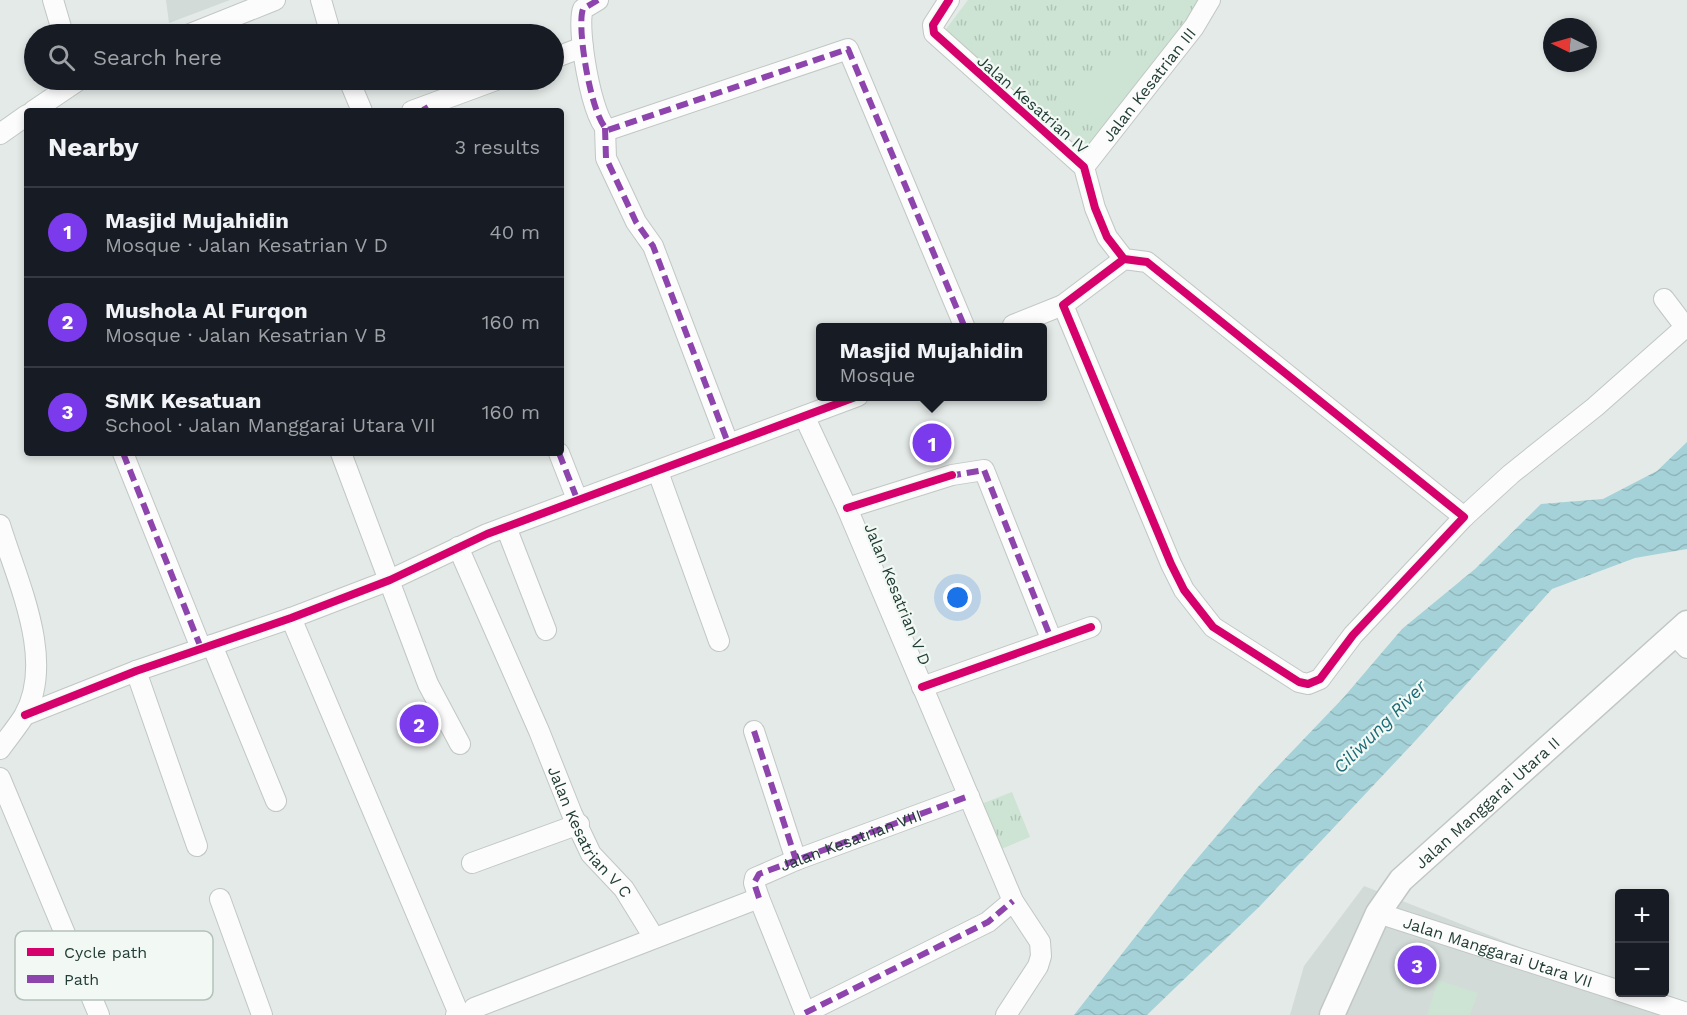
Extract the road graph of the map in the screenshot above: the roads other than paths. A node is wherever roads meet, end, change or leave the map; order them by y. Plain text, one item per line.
1 (53, 0) edge
2 (275, 0) edge
3 (321, 0) edge
4 (598, 0) edge
5 (949, 0) edge
6 (1210, 0) edge
7 (60, 24) edge
8 (215, 24) edge
9 (328, 24) edge
10 (583, 47) junction
11 (564, 54) edge
12 (63, 90) edge
13 (354, 90) edge
14 (470, 90) edge
15 (37, 108) edge
16 (362, 108) edge
17 (424, 108) edge
18 (24, 117) edge
19 (605, 128) junction
20 (0, 134) edge
21 (1084, 167) junction
22 (1124, 259) junction
23 (1664, 299) dead end
24 (1063, 305) junction
25 (963, 323) edge
26 (1018, 323) edge
27 (846, 401) edge
28 (805, 418) junction
29 (728, 443) junction
30 (124, 456) edge
31 (342, 456) edge
32 (560, 456) edge
33 (658, 472) junction
34 (577, 499) junction
35 (848, 508) junction
36 (1464, 517) junction
37 (0, 525) edge
38 (506, 527) junction
39 (458, 548) junction
40 (390, 580) junction
41 (291, 618) junction
42 (1090, 627) dead end
43 (546, 630) dead end
44 (1683, 635) edge
45 (719, 640) dead end
46 (1052, 641) junction
47 (207, 647) junction
48 (136, 671) junction
49 (922, 687) junction
50 (25, 715) junction
51 (754, 731) dead end
52 (460, 744) dead end
53 (0, 749) edge
54 (0, 778) edge
55 (969, 796) junction
56 (276, 801) dead end
57 (579, 824) junction
58 (197, 846) dead end
59 (796, 860) junction
60 (472, 863) dead end
61 (759, 898) junction
62 (220, 899) dead end
63 (1013, 901) junction
64 (1378, 913) junction
65 (64, 931) edge
66 (653, 936) junction
67 (1615, 990) edge
68 (1637, 997) edge
69 (93, 1000) edge
70 (474, 1008) dead end
71 (1687, 1013) edge
72 (805, 1014) edge
73 (99, 1015) edge
74 (262, 1015) edge
75 (456, 1015) edge
76 (1006, 1015) edge
77 (1332, 1015) edge

1 - 7 street
2 - 8 street
3 - 9 street
4 - 10 street
5 - 21 street, Jalan Kesatrian IV
6 - 21 street, Jalan Kesatrian III
10 - 11 street
10 - 19 street
12 - 15 street
13 - 16 street
14 - 17 street
18 - 20 street
19 - 25 street
19 - 29 street
21 - 22 street, Jalan Kesatrian IV
22 - 24 street
22 - 36 street
23 - 36 street
24 - 26 street
24 - 36 street
27 - 28 street
28 - 29 street
28 - 35 street, Jalan Kesatrian V D
29 - 33 street
30 - 47 street
31 - 40 street
32 - 34 street
33 - 34 street
33 - 45 street
34 - 38 street
35 - 46 street
35 - 49 street, Jalan Kesatrian V D
37 - 50 street
38 - 39 street
38 - 43 street
39 - 40 street
39 - 57 street, Jalan Kesatrian V C
40 - 41 street
40 - 52 street
41 - 47 street
41 - 75 street
42 - 46 street
44 - 64 street, Jalan Manggarai Utara II
46 - 49 street
47 - 48 street
47 - 56 street
48 - 50 street
48 - 58 street
49 - 55 street, Jalan Kesatrian V D
50 - 53 street
51 - 59 street
54 - 65 street
55 - 59 street, Jalan Kesatrian VIII
55 - 63 street, Jalan Kesatrian V D
57 - 60 street
57 - 66 street, Jalan Kesatrian V C
59 - 61 street, Jalan Kesatrian VIII
61 - 66 street
61 - 72 street
62 - 74 street
63 - 72 street
63 - 76 street, Jalan Kesatrian V D
64 - 67 street, Jalan Manggarai Utara VII
64 - 77 street, Jalan Manggarai Utara II
66 - 70 street
68 - 71 street, Jalan Manggarai Utara VII
69 - 73 street

